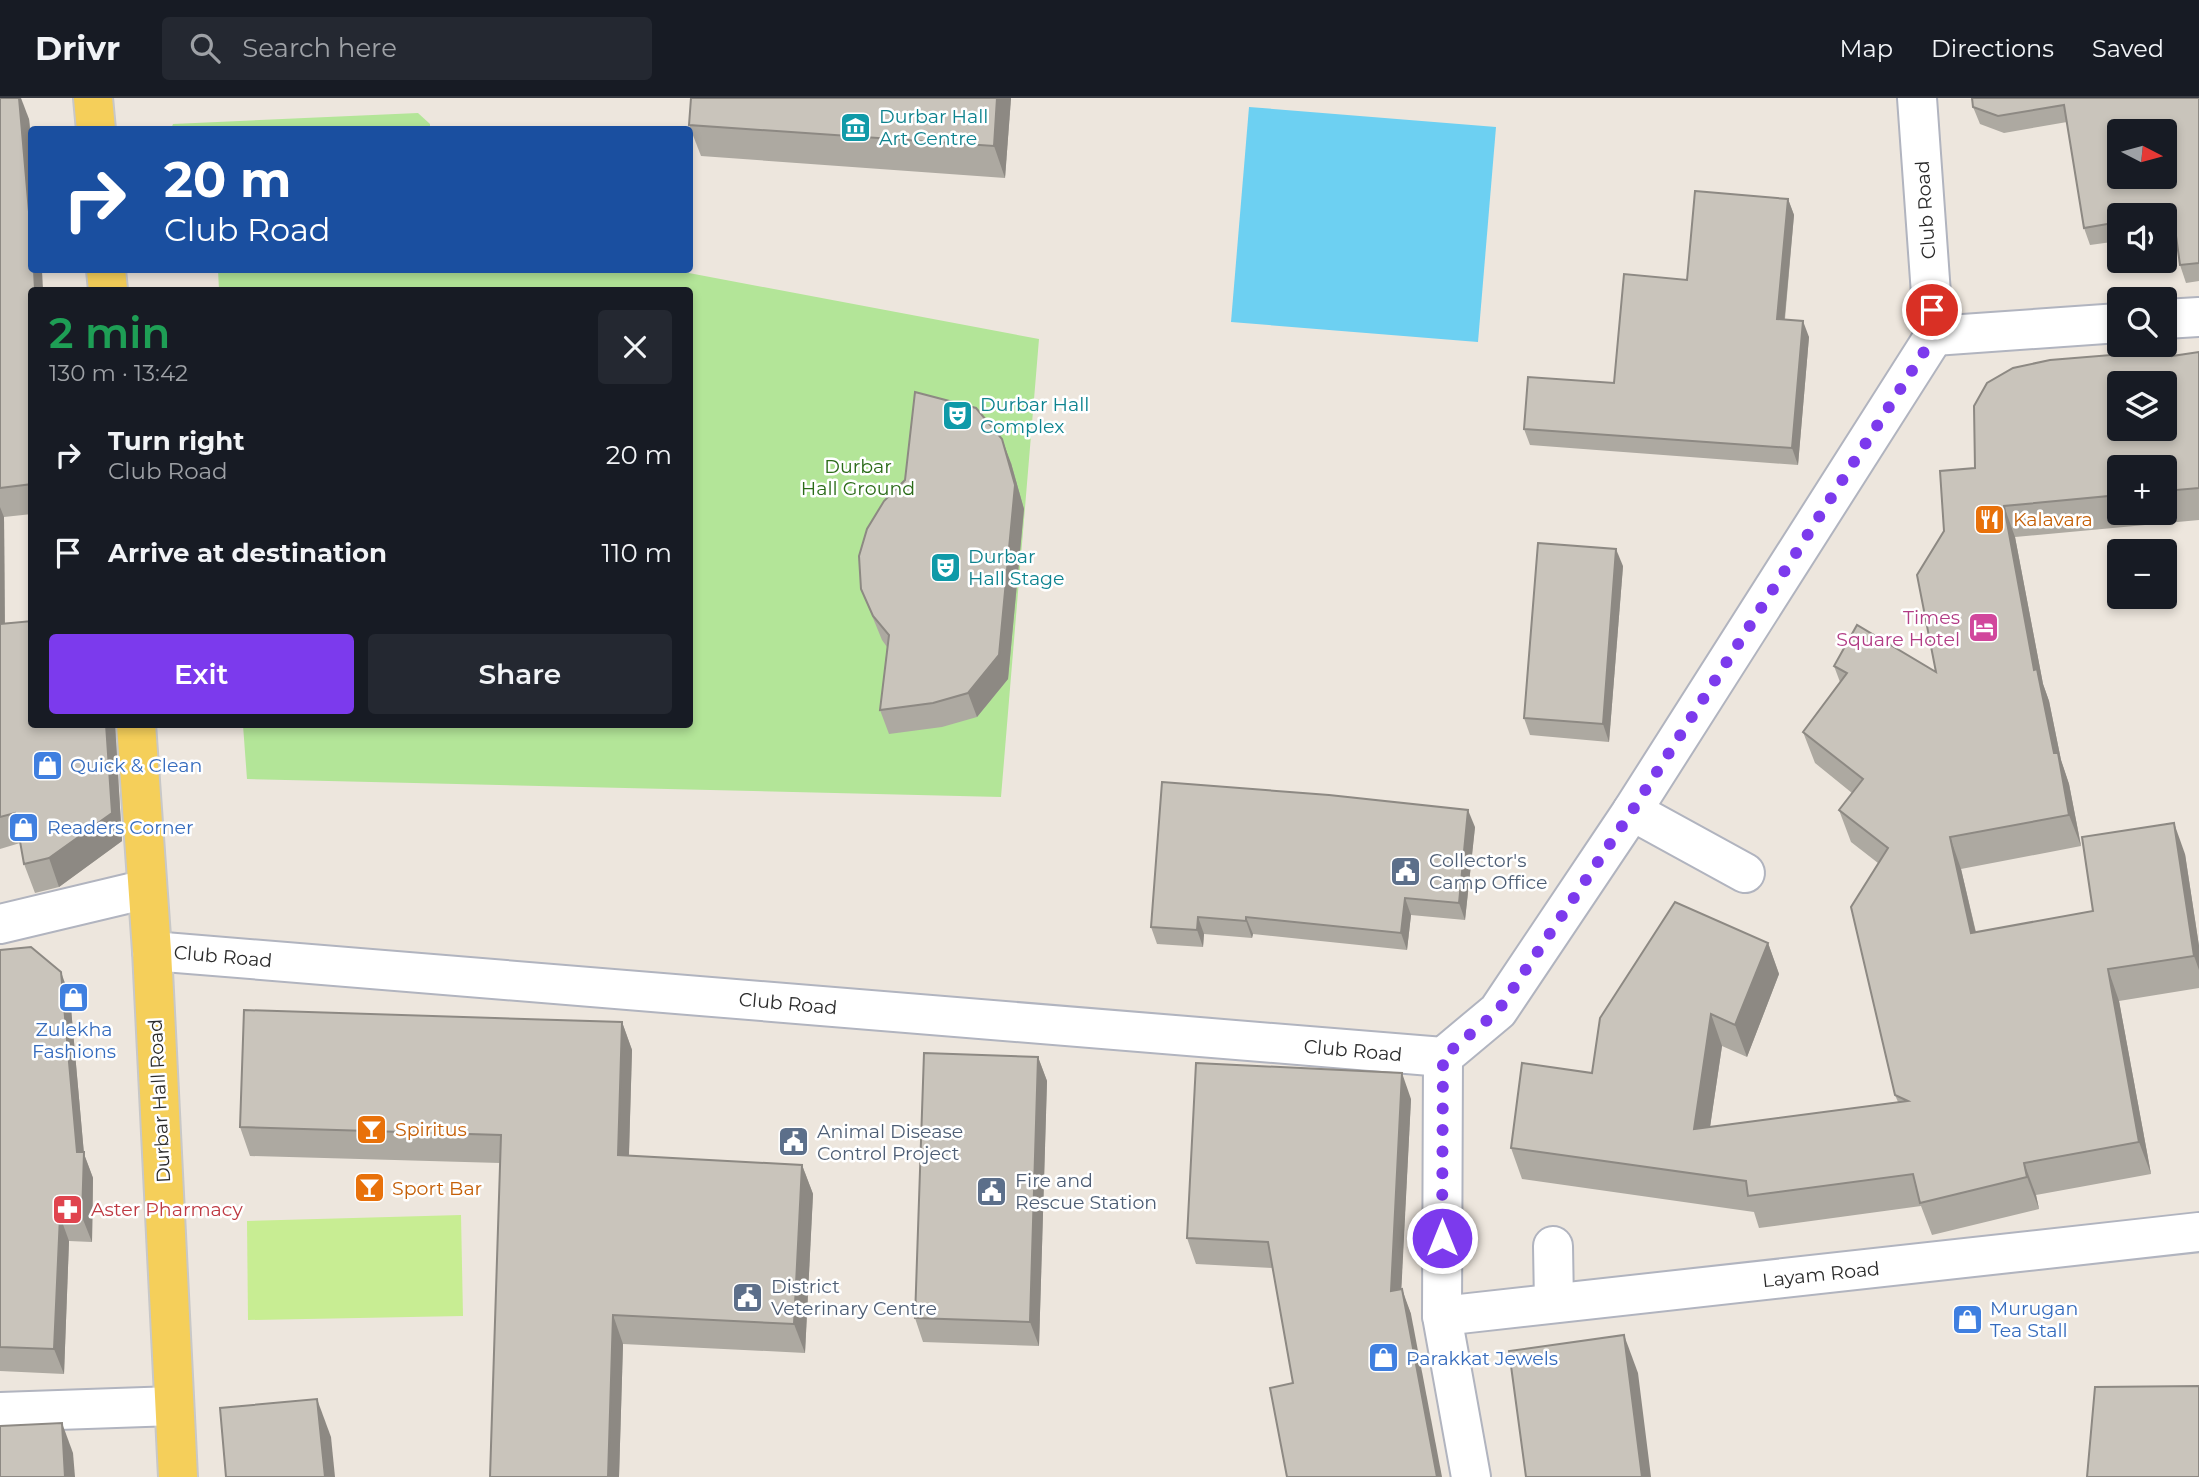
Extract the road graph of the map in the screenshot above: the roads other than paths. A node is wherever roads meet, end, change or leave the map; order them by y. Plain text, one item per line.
1 (93, 98) edge
2 (1917, 98) edge
3 (96, 126) edge
4 (2199, 317) edge
5 (2177, 318) edge
6 (2107, 324) edge
7 (1934, 336) junction
8 (136, 728) edge
9 (1632, 811) junction
10 (1745, 873) dead end
11 (146, 889) junction
12 (0, 924) edge
13 (152, 951) junction
14 (1443, 1057) junction
15 (2199, 1232) edge
16 (1553, 1246) dead end
17 (1553, 1303) junction
18 (1442, 1316) junction
19 (174, 1406) junction
20 (0, 1412) edge
21 (178, 1477) edge
22 (1471, 1477) edge

1 - 3 main road
2 - 7 street, Club Road
4 - 5 street
6 - 7 street
7 - 9 street
8 - 11 main road, Durbar Hall Road
9 - 10 street
9 - 14 street
11 - 12 street
11 - 13 main road, Durbar Hall Road
13 - 14 street, Club Road
13 - 19 main road, Durbar Hall Road
14 - 18 street
15 - 17 street, Layam Road
16 - 17 street
17 - 18 street, Layam Road
18 - 22 street
19 - 20 street
19 - 21 main road, Durbar Hall Road

